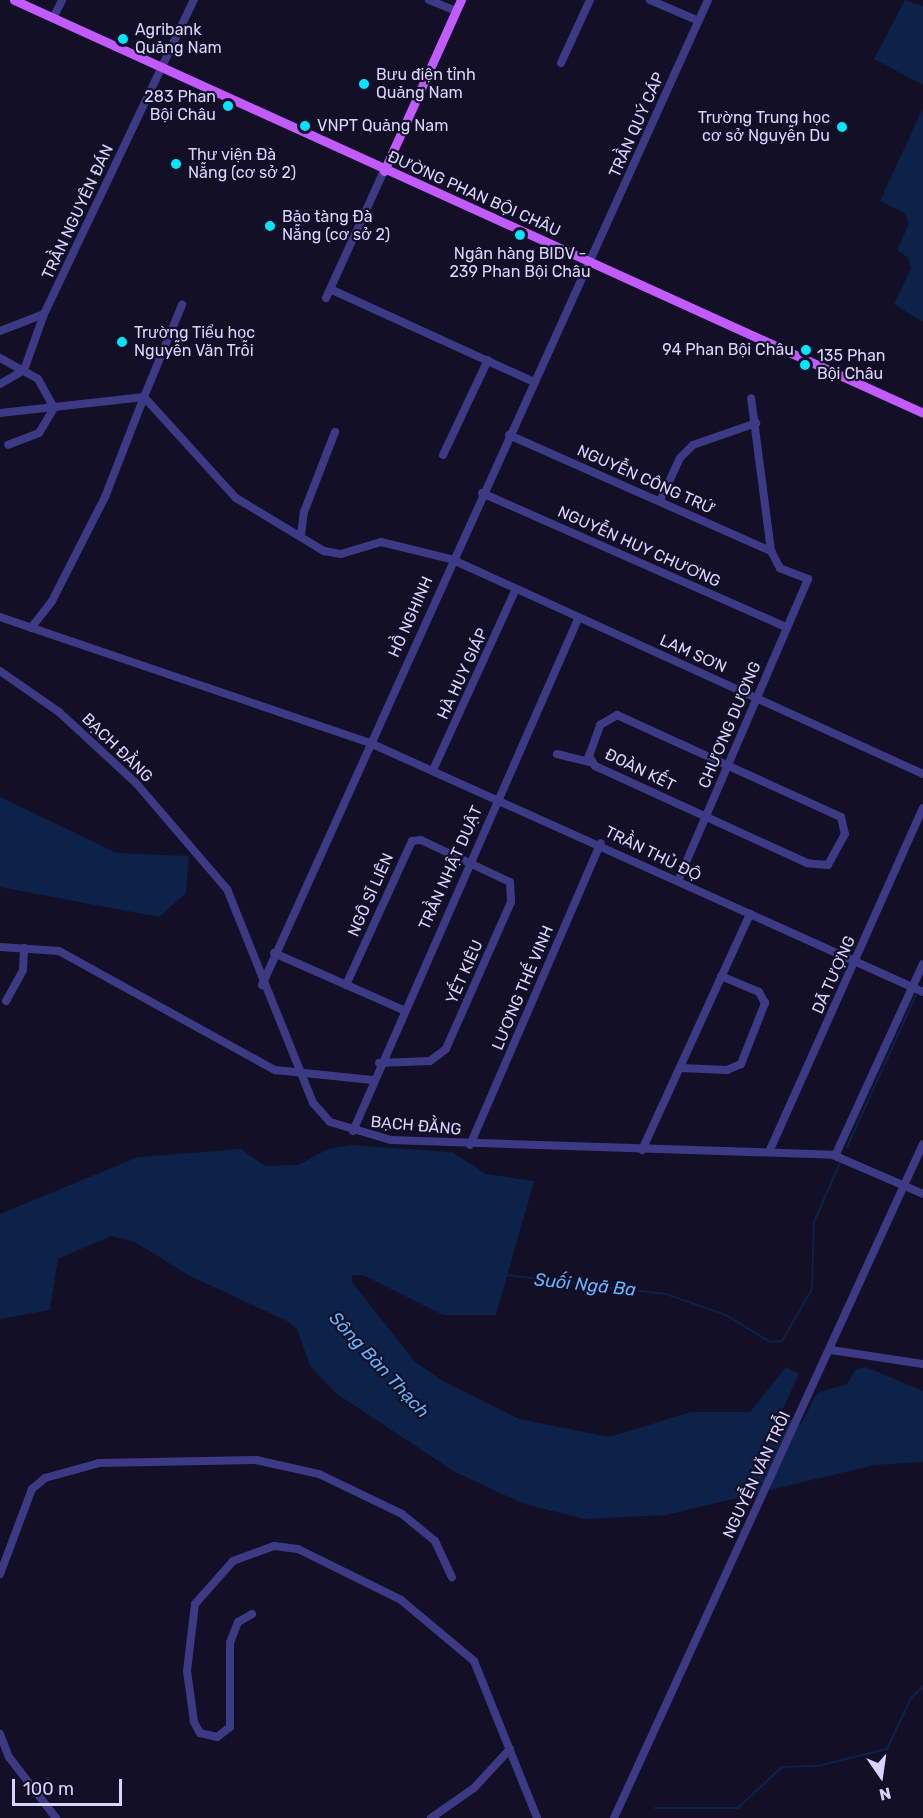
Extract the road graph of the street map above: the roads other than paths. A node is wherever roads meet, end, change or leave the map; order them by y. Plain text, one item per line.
1 (14, 0) edge
2 (62, 0) edge
3 (194, 0) edge
4 (429, 0) edge
5 (461, 0) edge
6 (590, 0) edge
7 (650, 0) edge
8 (708, 0) edge
9 (456, 11) junction
10 (53, 18) junction
11 (699, 21) junction
12 (561, 63) dead end
13 (162, 67) junction
14 (384, 171) junction
15 (590, 261) junction
16 (330, 289) junction
17 (326, 298) dead end
18 (182, 305) dead end
19 (44, 314) junction
20 (0, 331) edge
21 (0, 358) edge
22 (488, 360) junction
23 (27, 372) junction
24 (534, 381) junction
25 (0, 384) edge
26 (144, 397) junction
27 (751, 399) dead end
28 (54, 403) junction
29 (0, 412) edge
30 (923, 413) edge
31 (756, 423) junction
32 (335, 432) dead end
33 (509, 435) junction
34 (8, 445) dead end
35 (443, 455) dead end
36 (482, 493) junction
37 (660, 501) junction
38 (301, 535) junction
39 (771, 551) junction
40 (451, 560) junction
41 (516, 589) junction
42 (0, 617) edge
43 (579, 617) junction
44 (786, 627) junction
45 (31, 628) junction
46 (0, 671) edge
47 (756, 698) junction
48 (370, 743) junction
49 (557, 754) dead end
50 (593, 763) junction
51 (727, 766) junction
52 (433, 770) junction
53 (923, 774) edge
54 (497, 797) junction
55 (923, 808) edge
56 (705, 817) junction
57 (601, 843) junction
58 (469, 862) junction
59 (678, 881) junction
60 (750, 914) junction
61 (0, 947) edge
62 (24, 948) junction
63 (274, 953) junction
64 (855, 961) junction
65 (923, 964) edge
66 (721, 976) junction
67 (262, 985) junction
68 (346, 985) junction
69 (913, 987) junction
70 (923, 992) edge
71 (6, 1001) dead end
72 (403, 1010) junction
73 (379, 1063) junction
74 (680, 1068) junction
75 (303, 1077) junction
76 (372, 1080) junction
77 (353, 1131) junction
78 (923, 1144) edge
79 (470, 1145) junction
80 (642, 1150) junction
81 (769, 1152) junction
82 (835, 1156) junction
83 (904, 1186) junction
84 (923, 1194) edge
85 (831, 1350) junction
86 (923, 1364) edge
87 (0, 1574) edge
88 (453, 1577) dead end
89 (252, 1614) dead end
90 (0, 1734) edge
91 (510, 1749) junction
92 (56, 1818) edge
93 (431, 1818) edge
94 (537, 1818) edge
95 (614, 1818) edge

1 - 10 main road, ĐƯỜNG PHAN BỘI CHÂU
2 - 10 street
3 - 13 street, TRẦN NGUYÊN ĐÁN
4 - 9 street
5 - 9 main road
6 - 12 street
7 - 11 street
8 - 11 street, TRẦN QUÝ CÁP
9 - 14 main road
10 - 13 main road, ĐƯỜNG PHAN BỘI CHÂU
11 - 15 street, TRẦN QUÝ CÁP
13 - 14 main road, ĐƯỜNG PHAN BỘI CHÂU
13 - 19 street, TRẦN NGUYÊN ĐÁN
14 - 15 main road, ĐƯỜNG PHAN BỘI CHÂU
14 - 16 street
15 - 24 street, HỒ NGHINH
15 - 30 main road, ĐƯỜNG PHAN BỘI CHÂU
16 - 17 street
16 - 22 street
18 - 26 street
19 - 20 street
19 - 23 street, TRẦN NGUYÊN ĐÁN
21 - 23 street
22 - 24 street
22 - 35 street
23 - 25 street
23 - 28 street
24 - 33 street, HỒ NGHINH
26 - 28 street
26 - 38 street, LAM SƠN
26 - 45 street
27 - 31 street
28 - 29 street
28 - 34 street
31 - 37 street
31 - 39 street
32 - 38 street
33 - 36 street, HỒ NGHINH
33 - 37 street, NGUYỄN CÔNG TRỨ
36 - 40 street, HỒ NGHINH
36 - 44 street, NGUYỄN HUY CHƯƠNG
37 - 39 street, NGUYỄN CÔNG TRỨ
38 - 40 street, LAM SƠN
39 - 44 street, CHƯƠNG DƯƠNG
40 - 41 street, LAM SƠN
40 - 48 street, HỒ NGHINH
41 - 43 street, LAM SƠN
41 - 52 street, HÀ HUY GIÁP
42 - 45 street, TRẦN THỦ ĐỘ
43 - 47 street, LAM SƠN
43 - 54 street, TRẦN NHẬT DUẬT
44 - 47 street, CHƯƠNG DƯƠNG
45 - 48 street, TRẦN THỦ ĐỘ
46 - 67 street, BẠCH ĐẰNG
47 - 51 street, CHƯƠNG DƯƠNG
47 - 53 street, LAM SƠN
48 - 52 street, TRẦN THỦ ĐỘ
48 - 63 street, HỒ NGHINH
49 - 50 street
50 - 51 street, ĐOÀN KẾT
50 - 56 street, ĐOÀN KẾT
51 - 56 street, CHƯƠNG DƯƠNG
51 - 56 street, ĐOÀN KẾT
52 - 54 street, TRẦN THỦ ĐỘ
54 - 57 street, TRẦN THỦ ĐỘ
54 - 58 street, TRẦN NHẬT DUẬT
55 - 64 street, DÃ TƯỢNG
56 - 59 street, CHƯƠNG DƯƠNG
57 - 59 street, TRẦN THỦ ĐỘ
57 - 79 street, LƯƠNG THẾ VINH
58 - 68 street, NGÔ SĨ LIÊN
58 - 72 street, TRẦN NHẬT DUẬT
58 - 73 street, YẾT KIÊU
59 - 60 street, TRẦN THỦ ĐỘ
60 - 64 street, TRẦN THỦ ĐỘ
60 - 66 street
61 - 62 street
62 - 71 street
62 - 75 street
63 - 67 street, HỒ NGHINH
63 - 68 street
64 - 69 street, TRẦN THỦ ĐỘ
64 - 81 street, DÃ TƯỢNG
65 - 69 street
66 - 74 street
66 - 74 street
67 - 75 street, BẠCH ĐẰNG
68 - 72 street
69 - 70 street, TRẦN THỦ ĐỘ
69 - 82 street
72 - 73 street, TRẦN NHẬT DUẬT
73 - 76 street, TRẦN NHẬT DUẬT
74 - 80 street
75 - 76 street
75 - 77 street, BẠCH ĐẰNG
76 - 77 street, TRẦN NHẬT DUẬT
77 - 79 street, BẠCH ĐẰNG
78 - 83 street, NGUYỄN VĂN TRỖI
79 - 80 street, BẠCH ĐẰNG
80 - 81 street, BẠCH ĐẰNG
81 - 82 street, BẠCH ĐẰNG
82 - 83 street, BẠCH ĐẰNG
83 - 84 street, BẠCH ĐẰNG
83 - 85 street, NGUYỄN VĂN TRỖI
85 - 86 street
85 - 95 street, NGUYỄN VĂN TRỖI
87 - 88 street
89 - 91 street
90 - 92 street
91 - 93 street
91 - 94 street

